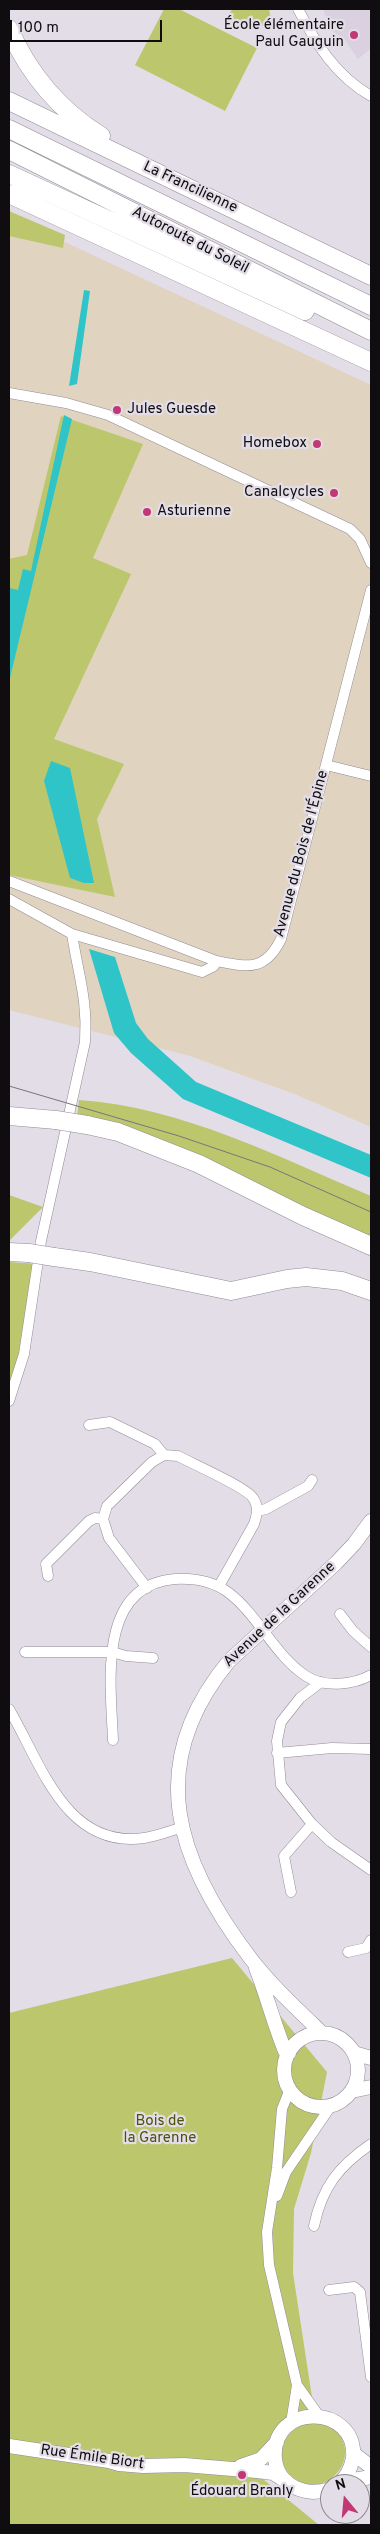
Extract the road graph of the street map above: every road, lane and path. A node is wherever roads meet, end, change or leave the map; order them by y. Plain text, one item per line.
1 (298, 9) edge
2 (9, 29) edge
3 (371, 96) edge
4 (9, 101) edge
5 (9, 129) edge
6 (9, 150) edge
7 (9, 174) edge
8 (178, 182) junction
9 (9, 194) edge
10 (371, 276) edge
11 (371, 306) edge
12 (371, 331) edge
13 (371, 342) edge
14 (371, 362) edge
15 (9, 393) edge
16 (371, 563) edge
17 (371, 590) edge
18 (326, 764) junction
19 (371, 776) edge
20 (9, 881) edge
21 (9, 899) edge
22 (72, 934) junction
23 (216, 961) junction
24 (9, 1116) edge
25 (371, 1246) edge
26 (9, 1252) edge
27 (371, 1291) edge
28 (9, 1401) edge
29 (89, 1425) dead end
30 (164, 1455) junction
31 (312, 1480) dead end
32 (257, 1511) junction
33 (103, 1519) junction
34 (371, 1521) edge
35 (48, 1576) dead end
36 (219, 1586) junction
37 (146, 1588) junction
38 (340, 1614) dead end
39 (262, 1630) junction
40 (371, 1647) edge
41 (25, 1652) dead end
42 (112, 1652) junction
43 (153, 1658) dead end
44 (302, 1673) junction
45 (371, 1676) edge
46 (321, 1682) junction
47 (300, 1698) junction
48 (9, 1709) edge
49 (113, 1740) dead end
50 (371, 1749) edge
51 (277, 1753) junction
52 (312, 1824) junction
53 (181, 1828) junction
54 (371, 1870) edge
55 (291, 1892) dead end
56 (371, 1940) edge
57 (348, 1952) dead end
58 (252, 1961) junction
59 (322, 2034) junction
60 (354, 2052) junction
61 (289, 2053) junction
62 (371, 2058) edge
63 (371, 2087) edge
64 (290, 2089) junction
65 (352, 2091) junction
66 (331, 2106) junction
67 (371, 2144) edge
68 (269, 2218) junction
69 (314, 2226) dead end
70 (330, 2290) dead end
71 (371, 2377) edge
72 (297, 2386) junction
73 (319, 2416) junction
74 (291, 2423) junction
75 (277, 2442) junction
76 (9, 2446) edge
77 (353, 2453) junction
78 (205, 2466) junction
79 (371, 2467) edge
80 (347, 2474) edge
81 (286, 2481) junction
82 (320, 2489) edge

1 - 3 street
2 - 8 highway
4 - 8 highway, La Francilienne
5 - 11 highway, Autoroute du Soleil
6 - 12 highway, Autoroute du Soleil
7 - 13 highway
8 - 10 highway, La Francilienne
9 - 14 highway
15 - 16 street
17 - 18 street, Avenue du Bois de l'Épine
18 - 19 street
18 - 23 street, Avenue du Bois de l'Épine
20 - 23 street, Avenue du Bois de l'Épine
21 - 22 street
22 - 23 street
22 - 28 street
24 - 25 highway, bridge
26 - 27 highway, bridge
29 - 30 street
30 - 32 street
30 - 33 street
31 - 32 street
32 - 36 street
33 - 35 street
33 - 37 street
34 - 39 street, Avenue de la Garenne
36 - 37 street
36 - 39 street
37 - 42 street
38 - 40 street
39 - 44 street
39 - 53 street, Avenue de la Garenne
41 - 42 street
42 - 43 street
42 - 49 street
44 - 46 street
44 - 47 street
45 - 46 street
46 - 47 street
47 - 51 street
48 - 53 street
50 - 51 street
51 - 52 street
52 - 54 street
52 - 55 street
53 - 58 street, Avenue de la Garenne
56 - 57 street
58 - 59 street
58 - 61 street
59 - 60 street
59 - 61 street
60 - 62 street
60 - 65 street
61 - 64 street
63 - 65 street
64 - 66 street
64 - 68 street
65 - 66 street
66 - 68 street
67 - 69 street
68 - 72 street
70 - 71 street
72 - 73 street
72 - 74 street
73 - 74 street
73 - 77 street
74 - 75 street
75 - 78 street, Rue Émile Biort
75 - 81 street
76 - 78 street, Rue Émile Biort
77 - 79 street
77 - 80 street
78 - 81 street, Rue Émile Biort
81 - 82 street

